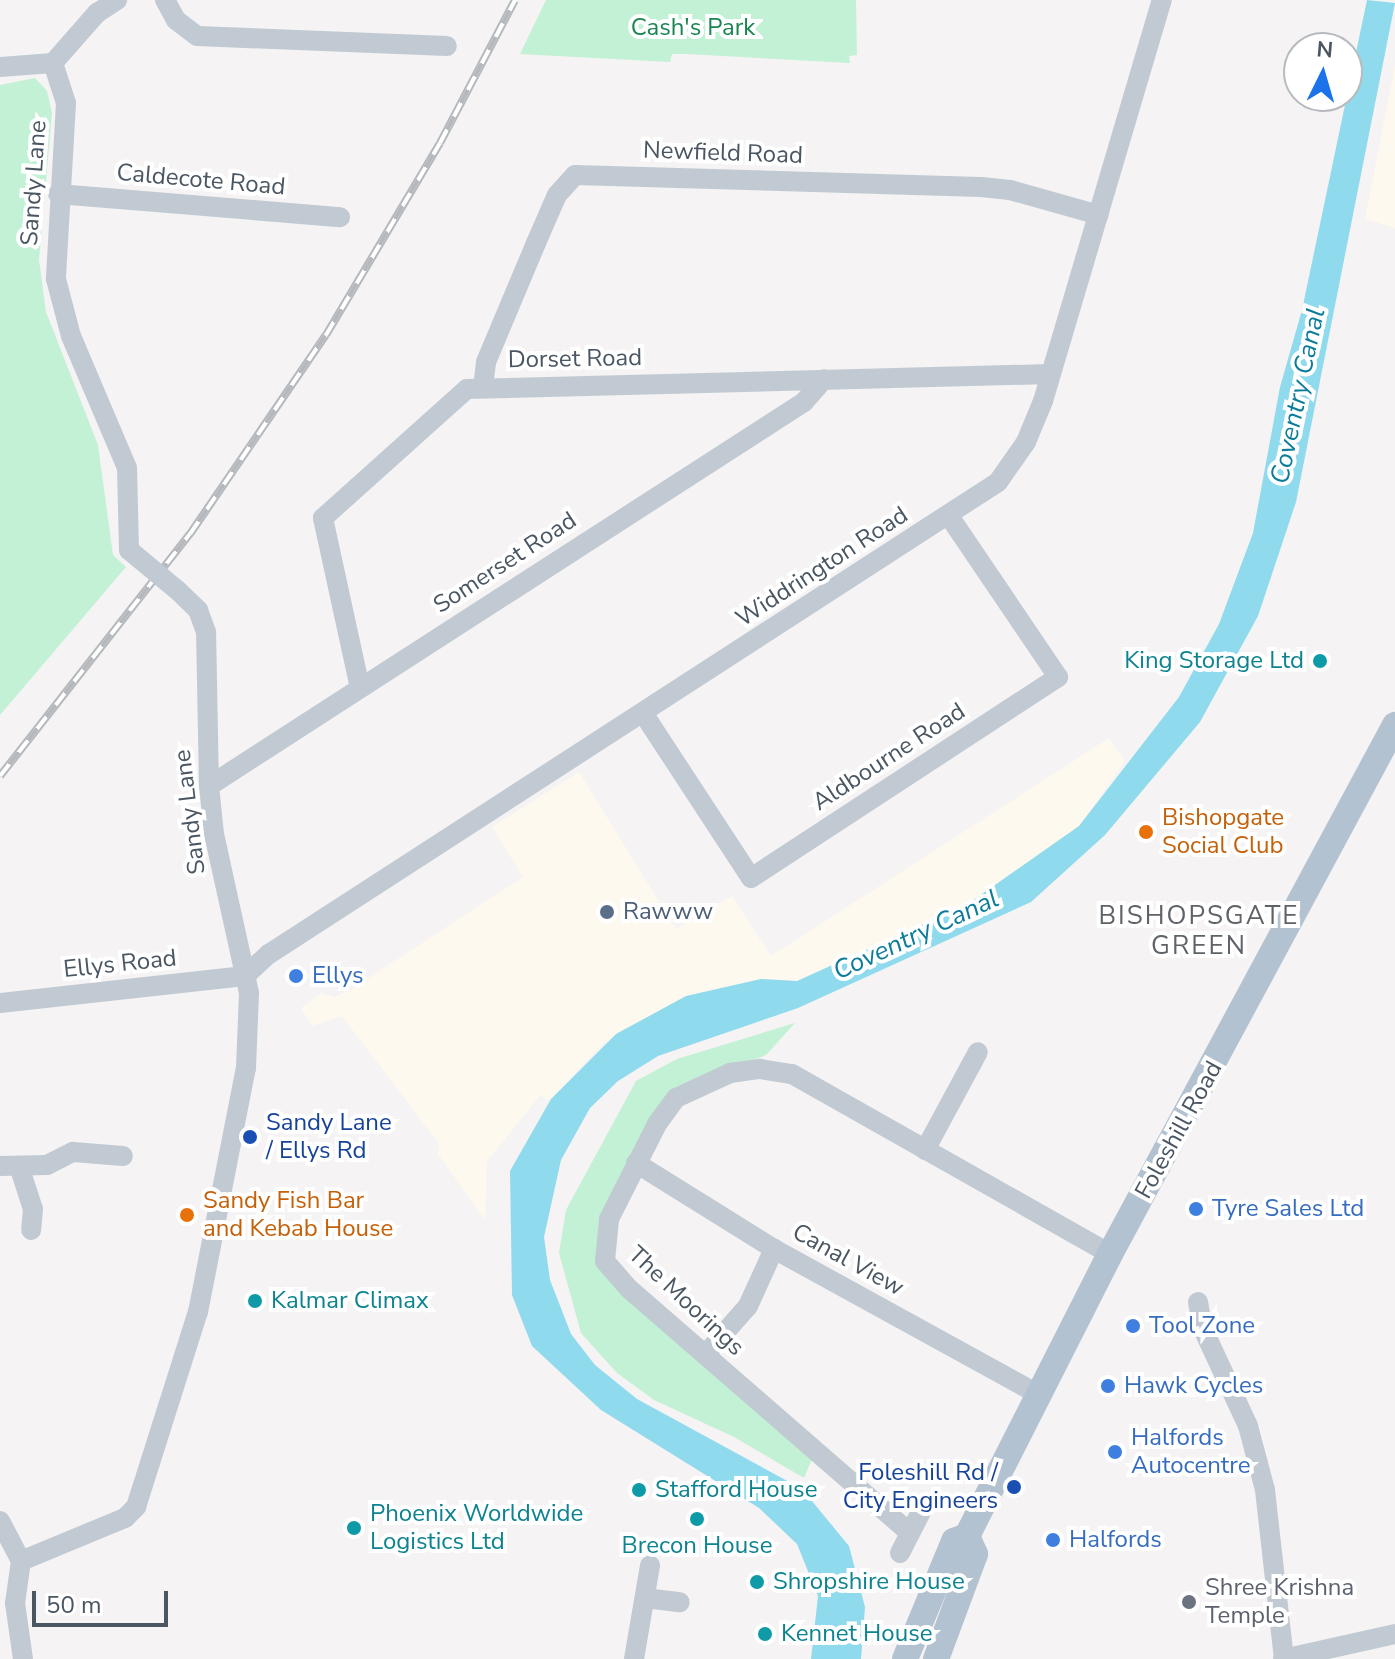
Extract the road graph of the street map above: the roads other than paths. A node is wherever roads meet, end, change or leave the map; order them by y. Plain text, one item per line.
1 (117, 0) edge
2 (165, 0) edge
3 (1162, 0) edge
4 (447, 46) dead end
5 (53, 63) junction
6 (0, 67) edge
7 (58, 194) junction
8 (1099, 215) junction
9 (340, 217) dead end
10 (1051, 374) junction
11 (824, 379) junction
12 (483, 387) junction
13 (949, 516) junction
14 (360, 688) junction
15 (643, 713) junction
16 (1393, 732) edge
17 (209, 786) junction
18 (245, 976) junction
19 (0, 1003) edge
20 (978, 1052) dead end
21 (925, 1150) junction
22 (123, 1156) dead end
23 (636, 1163) junction
24 (10, 1166) edge
25 (31, 1230) dead end
26 (774, 1249) junction
27 (1110, 1254) junction
28 (1198, 1302) dead end
29 (705, 1355) junction
30 (1038, 1394) junction
31 (922, 1510) dead end
32 (0, 1521) edge
33 (910, 1533) junction
34 (967, 1536) junction
35 (900, 1553) dead end
36 (21, 1561) junction
37 (650, 1565) dead end
38 (645, 1598) junction
39 (680, 1602) dead end
40 (1395, 1634) edge
41 (23, 1659) edge
42 (634, 1659) edge
43 (905, 1659) edge
44 (936, 1659) edge
45 (1283, 1659) edge

1 - 5 street
2 - 4 street
3 - 8 street, Widdrington Road
5 - 6 street
5 - 7 street, Sandy Lane
7 - 9 street, Caldecote Road
7 - 17 street, Sandy Lane, bridge
8 - 10 street, Widdrington Road
8 - 12 street, Newfield Road
10 - 11 street, Dorset Road
10 - 13 street, Widdrington Road
11 - 12 street, Dorset Road
11 - 14 street, Somerset Road
12 - 14 street, Dorset Road
13 - 15 street, Widdrington Road
13 - 15 street, Aldbourne Road
14 - 17 street, Somerset Road
15 - 18 street, Widdrington Road
16 - 27 main road, Foleshill Road
17 - 18 street, Sandy Lane
18 - 19 street, Ellys Road
18 - 36 street, Sandy Lane
20 - 21 street
21 - 23 street, The Moorings
21 - 27 street, The Moorings
22 - 24 street
23 - 26 street, Canal View
23 - 29 street, The Moorings
24 - 25 street
26 - 29 street
26 - 30 street, Canal View
27 - 30 main road, Foleshill Road
28 - 45 street
29 - 33 street, The Moorings
30 - 34 main road, Foleshill Road
31 - 33 street
32 - 36 street
33 - 35 street
34 - 43 main road, Foleshill Road
34 - 44 main road, Foleshill Road
36 - 41 street
37 - 38 street
38 - 39 street
38 - 42 street
40 - 45 street

